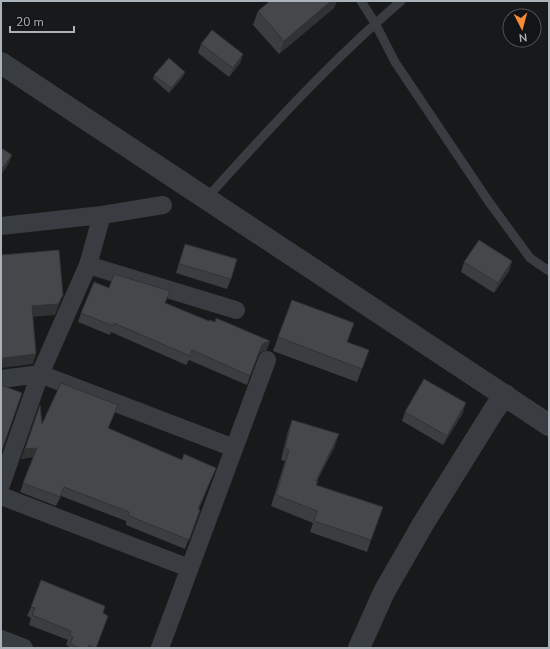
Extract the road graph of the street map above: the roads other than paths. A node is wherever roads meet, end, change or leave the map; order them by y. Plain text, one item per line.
1 (361, 1) edge
2 (401, 1) edge
3 (376, 23) junction
4 (1, 63) edge
5 (206, 199) junction
6 (163, 205) dead end
7 (102, 215) junction
8 (1, 226) edge
9 (88, 265) junction
10 (549, 271) edge
11 (236, 310) dead end
12 (267, 360) dead end
13 (40, 374) junction
14 (1, 379) edge
15 (505, 395) junction
16 (549, 425) edge
17 (234, 448) junction
18 (1, 485) edge
19 (1, 496) edge
20 (189, 568) junction
21 (1, 639) edge
22 (24, 648) edge
23 (160, 648) edge
24 (359, 648) edge

1 - 3 lane
2 - 3 lane
3 - 5 lane
3 - 10 lane
4 - 5 street
5 - 15 street
6 - 7 street
7 - 8 street
7 - 9 street
9 - 11 street
9 - 13 street
12 - 17 street
13 - 14 street
13 - 17 street
13 - 18 street
15 - 16 street
15 - 24 street
17 - 20 street
19 - 20 street
20 - 23 street
21 - 22 street

